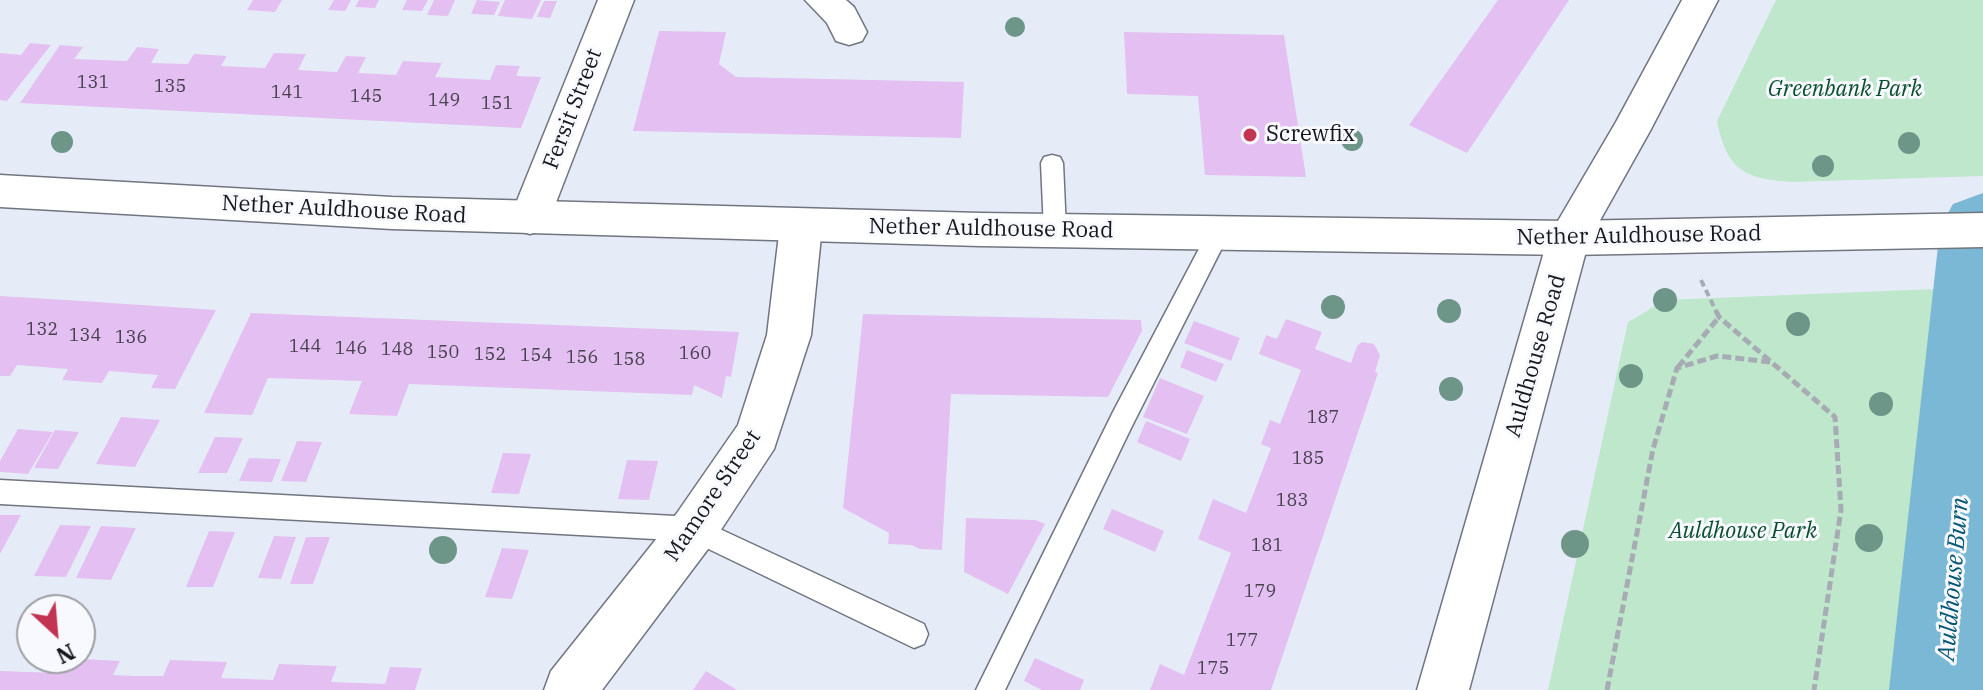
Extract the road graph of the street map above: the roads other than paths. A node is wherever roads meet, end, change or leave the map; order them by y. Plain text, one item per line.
1 (616, 0) edge
2 (823, 0) edge
3 (1700, 0) edge
4 (849, 32) dead end
5 (1052, 163) dead end
6 (0, 191) edge
7 (530, 218) junction
8 (801, 226) junction
9 (1055, 230) junction
10 (1983, 230) edge
11 (1219, 232) junction
12 (1569, 238) junction
13 (0, 492) edge
14 (694, 529) junction
15 (914, 634) dead end
16 (570, 690) edge
17 (990, 690) edge
18 (1443, 690) edge

1 - 7 main road, Fersit Street
2 - 4 main road
3 - 12 main road, Auldhouse Road
5 - 9 lane
6 - 7 main road, Nether Auldhouse Road
7 - 8 main road, Nether Auldhouse Road
8 - 9 main road, Nether Auldhouse Road
8 - 14 main road, Mamore Street
9 - 11 main road, Nether Auldhouse Road
10 - 12 main road, Nether Auldhouse Road
11 - 12 main road, Nether Auldhouse Road
11 - 17 lane
12 - 18 main road, Auldhouse Road
13 - 14 lane
14 - 15 lane
14 - 16 main road, Mamore Street

